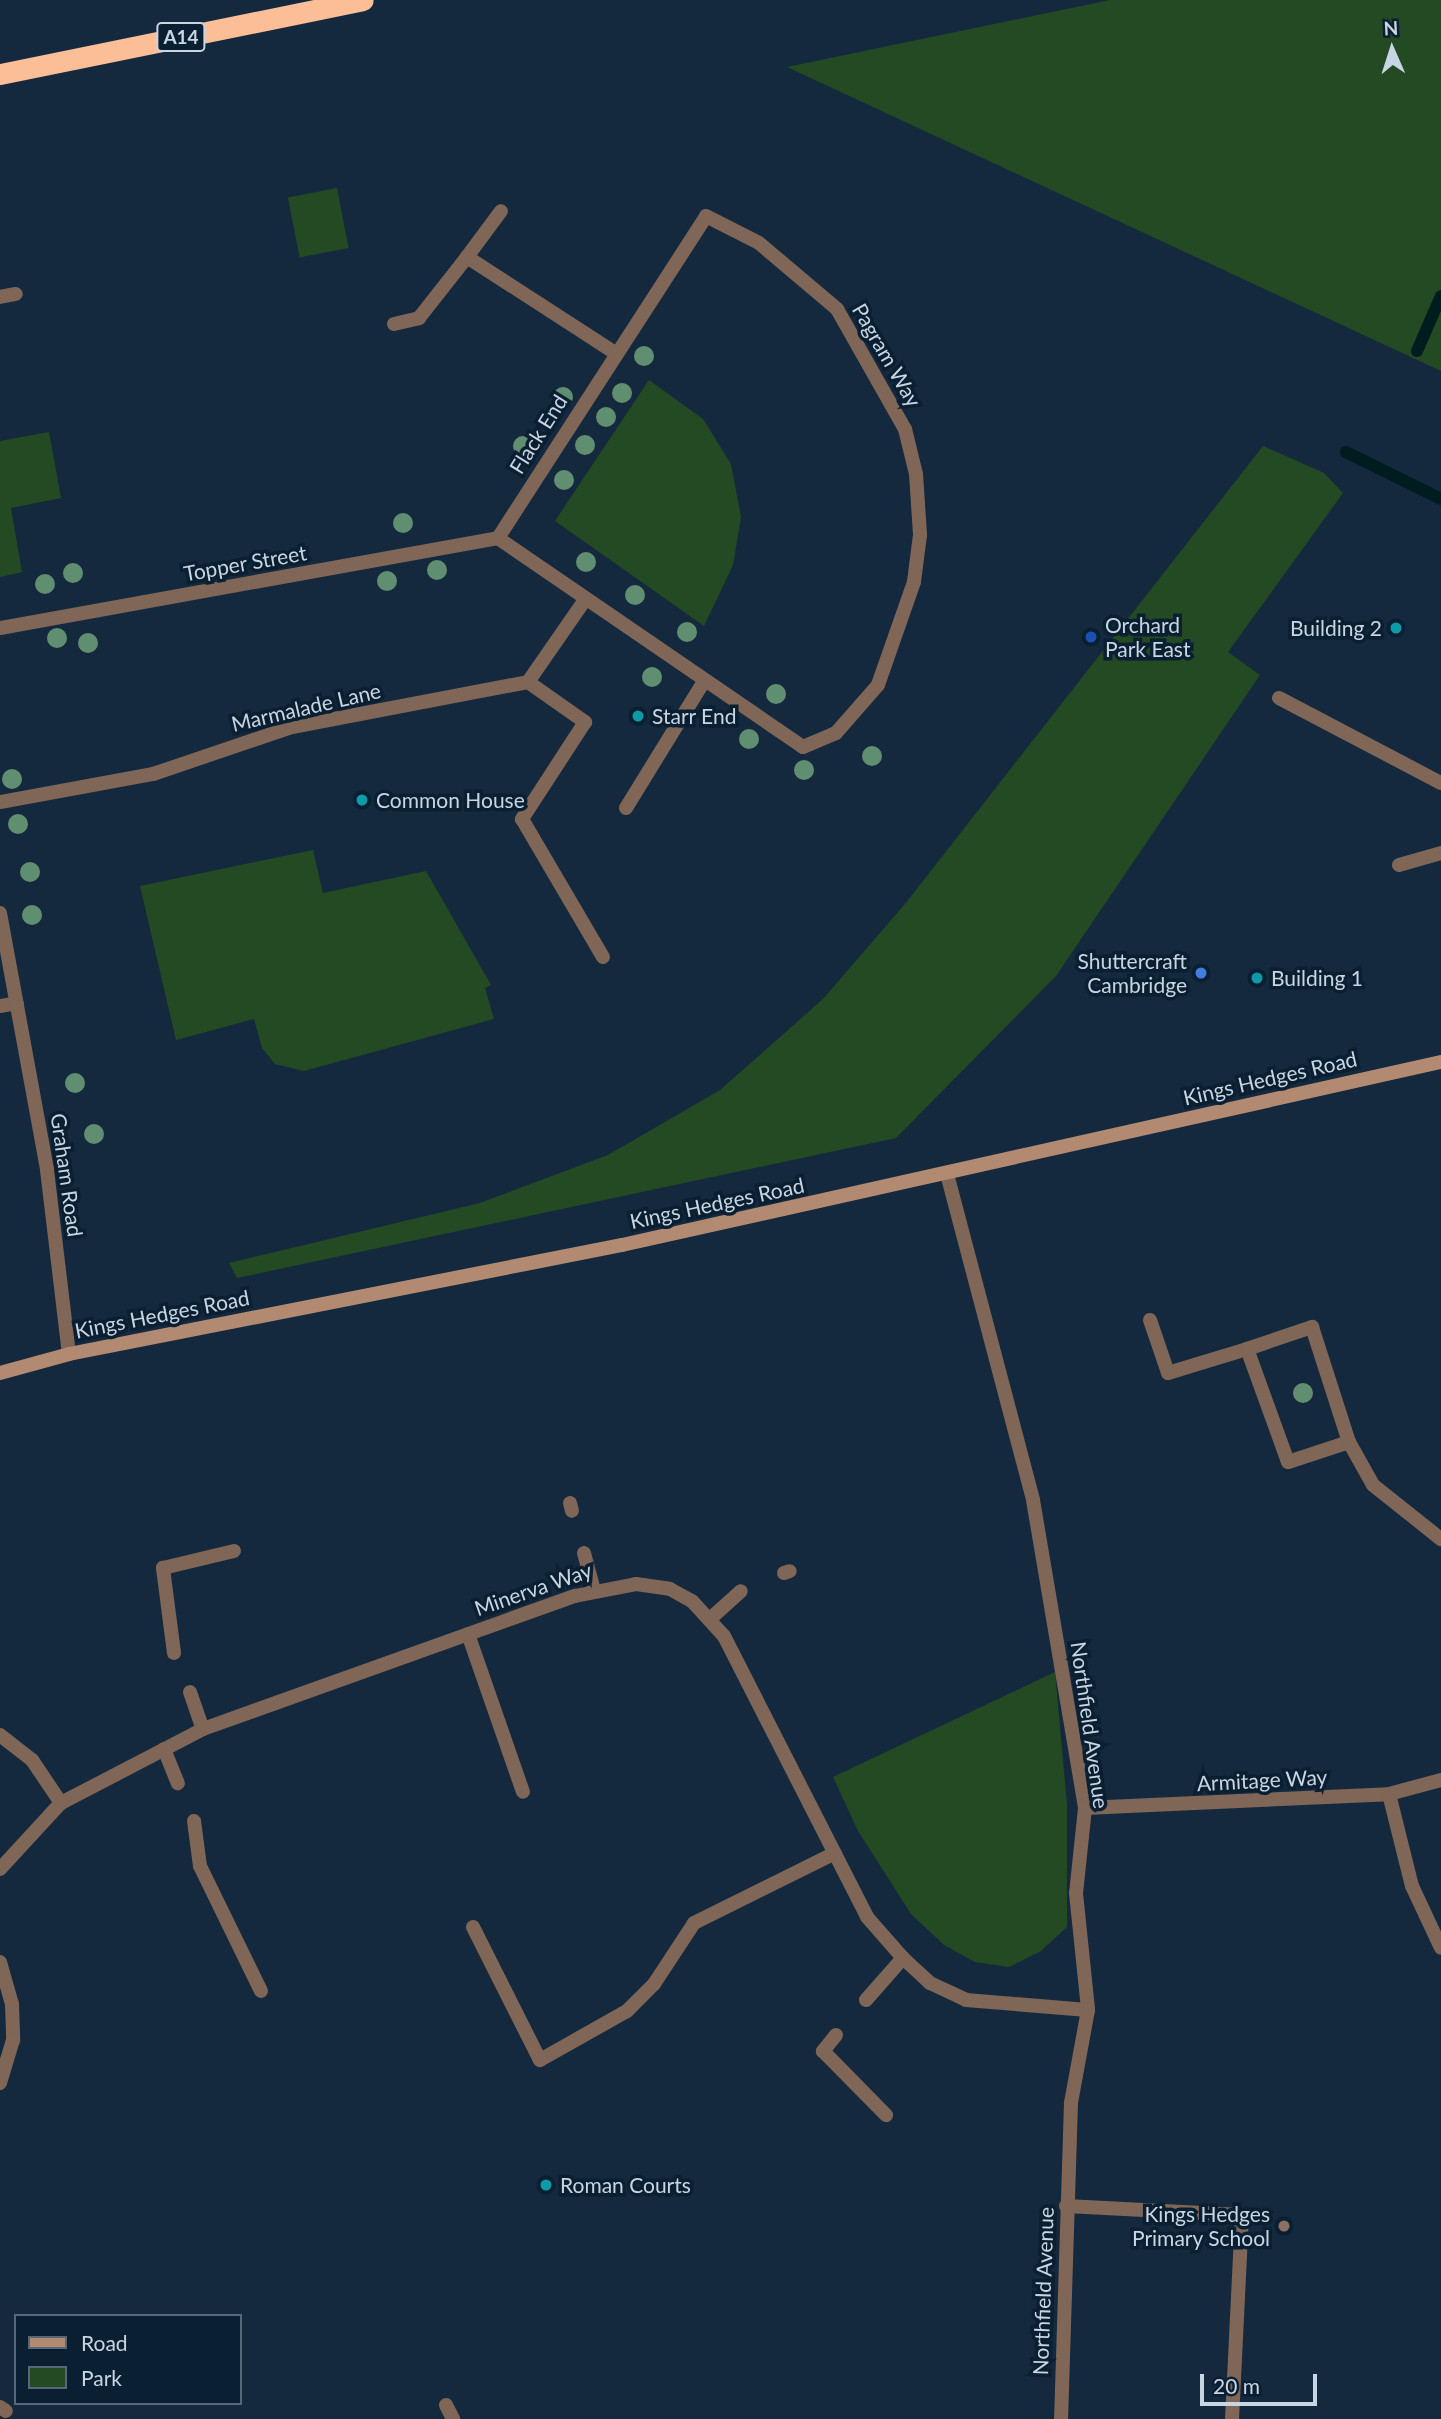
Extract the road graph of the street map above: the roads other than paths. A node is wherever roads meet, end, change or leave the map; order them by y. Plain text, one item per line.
1 (363, 0) edge
2 (0, 74) edge
3 (501, 211) dead end
4 (706, 216) joint
5 (467, 257) junction
6 (16, 294) dead end
7 (0, 297) edge
8 (394, 324) dead end
9 (614, 352) junction
10 (498, 538) junction
11 (584, 601) junction
12 (0, 628) edge
13 (528, 682) junction
14 (703, 682) junction
15 (1279, 698) dead end
16 (1441, 783) edge
17 (0, 802) edge
18 (626, 808) dead end
19 (1441, 853) edge
20 (1399, 866) dead end
21 (0, 913) edge
22 (603, 957) dead end
23 (17, 1003) junction
24 (0, 1006) edge
25 (1441, 1062) edge
26 (947, 1174) junction
27 (1150, 1320) dead end
28 (1247, 1349) junction
29 (69, 1354) junction
30 (0, 1373) edge
31 (1349, 1442) junction
32 (1441, 1539) edge
33 (234, 1550) dead end
34 (584, 1553) dead end
35 (594, 1590) junction
36 (741, 1591) dead end
37 (711, 1618) junction
38 (468, 1634) junction
39 (174, 1653) dead end
40 (190, 1692) dead end
41 (203, 1729) junction
42 (0, 1735) edge
43 (164, 1749) junction
44 (1441, 1780) edge
45 (178, 1783) dead end
46 (523, 1792) dead end
47 (1389, 1794) junction
48 (61, 1803) junction
49 (1085, 1808) junction
50 (194, 1821) dead end
51 (835, 1853) junction
52 (0, 1869) edge
53 (473, 1927) dead end
54 (1441, 1948) edge
55 (902, 1958) junction
56 (0, 1962) edge
57 (261, 1991) dead end
58 (866, 2000) dead end
59 (1088, 2010) junction
60 (836, 2035) dead end
61 (0, 2083) edge
62 (886, 2115) dead end
63 (1066, 2206) junction
64 (446, 2405) dead end
65 (453, 2419) edge
66 (1061, 2419) edge
67 (1232, 2419) edge

1 - 2 highway, A14
3 - 5 street
4 - 9 street, Flack End
4 - 14 street, Pagram Way
5 - 8 street
5 - 9 street
6 - 7 street
9 - 10 street, Flack End
10 - 11 street
10 - 12 street, Topper Street
11 - 13 street
11 - 14 street
13 - 17 street, Marmalade Lane
13 - 22 street
14 - 18 street
15 - 16 street
19 - 20 street
21 - 23 street, Graham Road
23 - 24 street
23 - 29 street, Graham Road
25 - 26 street, Kings Hedges Road
26 - 29 street, Kings Hedges Road
26 - 49 street, Northfield Avenue
27 - 28 street
28 - 31 street
28 - 31 street
29 - 30 street, Kings Hedges Road
31 - 32 street
33 - 39 street
34 - 35 street
35 - 37 street, Minerva Way
35 - 38 street, Minerva Way
36 - 37 street
37 - 51 street, Minerva Way
38 - 41 street, Minerva Way
38 - 46 street
40 - 41 street
41 - 43 street, Minerva Way
42 - 48 street
43 - 45 street
43 - 48 street, Minerva Way
44 - 47 street, Armitage Way
47 - 49 street, Armitage Way
47 - 54 street
48 - 52 street, Minerva Way
49 - 59 street, Northfield Avenue
50 - 57 street
51 - 53 street
51 - 55 street, Minerva Way
55 - 58 street
55 - 59 street, Minerva Way
56 - 61 street
59 - 63 street, Northfield Avenue
60 - 62 street
63 - 66 street, Northfield Avenue
63 - 67 street
64 - 65 street

